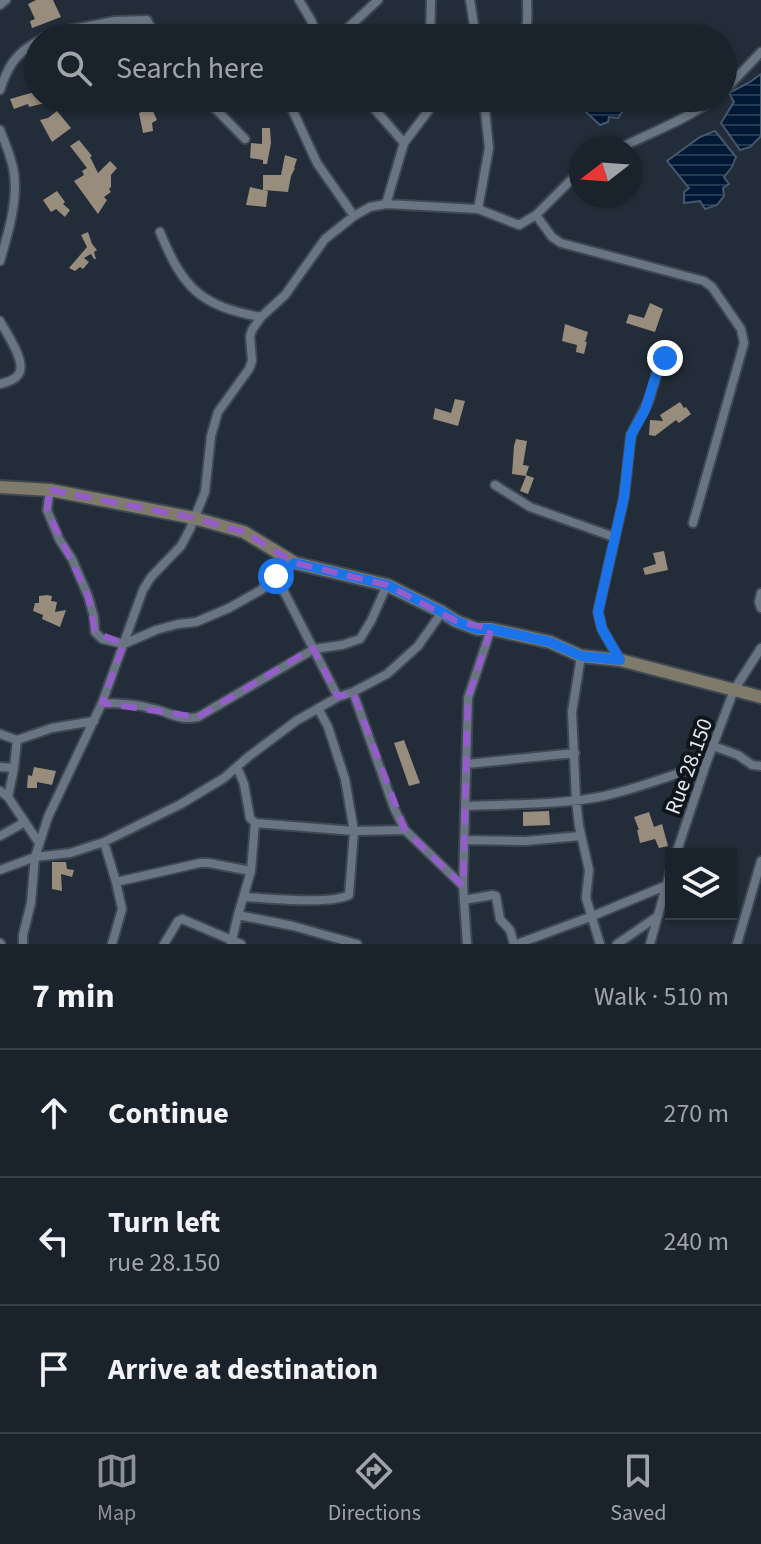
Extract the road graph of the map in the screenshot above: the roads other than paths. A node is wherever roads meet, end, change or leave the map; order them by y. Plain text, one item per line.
1 (6, 0) edge
2 (299, 0) edge
3 (378, 0) edge
4 (431, 0) edge
5 (470, 0) edge
6 (527, 0) edge
7 (0, 5) edge
8 (99, 24) edge
9 (149, 24) edge
10 (313, 24) edge
11 (352, 24) edge
12 (430, 24) edge
13 (474, 24) edge
14 (528, 24) edge
15 (24, 48) edge
16 (761, 52) edge
17 (737, 77) edge
18 (0, 90) edge
19 (219, 112) edge
20 (294, 112) edge
21 (377, 112) edge
22 (427, 112) edge
23 (485, 112) edge
24 (694, 112) edge
25 (0, 130) edge
26 (641, 138) edge
27 (245, 139) dead end
28 (404, 143) junction
29 (569, 182) edge
30 (386, 204) junction
31 (478, 209) junction
32 (536, 215) junction
33 (354, 216) junction
34 (160, 232) dead end
35 (0, 261) edge
36 (261, 317) junction
37 (0, 321) edge
38 (671, 347) dead end
39 (0, 384) edge
40 (495, 485) dead end
41 (0, 487) edge
42 (50, 490) junction
43 (194, 518) junction
44 (693, 523) dead end
45 (614, 537) junction
46 (295, 563) junction
47 (276, 576) junction
48 (387, 585) junction
49 (761, 593) edge
50 (761, 608) edge
51 (442, 612) junction
52 (491, 629) junction
53 (124, 644) junction
54 (761, 648) edge
55 (314, 649) junction
56 (581, 656) junction
57 (620, 660) junction
58 (734, 690) junction
59 (353, 692) junction
60 (338, 697) junction
61 (761, 697) edge
62 (102, 703) junction
63 (318, 708) junction
64 (94, 721) junction
65 (0, 734) edge
66 (17, 740) junction
67 (713, 746) junction
68 (575, 753) junction
69 (467, 764) junction
70 (706, 764) junction
71 (761, 766) edge
72 (0, 767) edge
73 (237, 767) junction
74 (14, 768) junction
75 (0, 791) edge
76 (8, 797) junction
77 (576, 800) junction
78 (466, 806) junction
79 (25, 822) junction
80 (255, 823) junction
81 (405, 830) junction
82 (354, 831) junction
83 (0, 836) edge
84 (581, 836) junction
85 (464, 840) junction
86 (104, 842) junction
87 (39, 843) junction
88 (678, 848) edge
89 (35, 857) junction
90 (761, 861) edge
91 (0, 870) edge
92 (251, 871) junction
93 (116, 882) junction
94 (463, 886) junction
95 (665, 886) joint
96 (244, 897) junction
97 (464, 900) junction
98 (238, 915) junction
99 (658, 916) junction
100 (590, 917) junction
101 (235, 943) edge
102 (23, 944) edge
103 (112, 944) edge
104 (164, 944) edge
105 (357, 944) edge
106 (467, 944) edge
107 (515, 944) edge
108 (600, 944) edge
109 (617, 944) edge
110 (650, 944) edge
111 (737, 944) edge

1 - 7 street
2 - 10 street
3 - 11 street
4 - 12 street
5 - 13 street
6 - 14 street
8 - 9 street
15 - 18 street
16 - 17 street
19 - 27 street
20 - 33 street
21 - 28 street
22 - 28 street
23 - 31 street
24 - 26 street
25 - 35 street
28 - 30 street
29 - 32 street
30 - 31 street
30 - 33 street
31 - 32 street
32 - 44 street
33 - 36 street
34 - 36 street
36 - 43 street
37 - 39 street
38 - 45 street
40 - 45 street
41 - 42 street
42 - 43 street
42 - 53 street
43 - 46 street
43 - 53 street
45 - 57 street
46 - 47 street
46 - 48 street
47 - 53 street
47 - 55 street
48 - 51 street
48 - 55 street
49 - 50 street
51 - 52 street
51 - 59 street
52 - 56 street
52 - 69 street
53 - 62 street
54 - 58 street
55 - 60 street
55 - 62 street
56 - 57 street
56 - 68 street
57 - 58 street
58 - 61 street
58 - 67 street, Rue 28.150
59 - 60 street
59 - 81 street
60 - 63 street
62 - 64 street
63 - 73 street
63 - 82 street
64 - 66 street
64 - 87 street
65 - 66 street
66 - 74 street
67 - 70 street, Rue 28.150
67 - 71 street
68 - 69 street
68 - 77 street
69 - 78 street
70 - 77 street
70 - 88 street, Rue 28.150
72 - 74 street
73 - 80 street
73 - 86 street
74 - 76 street
75 - 76 street
76 - 79 street
77 - 78 street
77 - 84 street
78 - 85 street
79 - 83 street
79 - 87 street
80 - 82 street
80 - 92 street
81 - 82 street
81 - 94 street
82 - 96 street
84 - 85 street
84 - 100 street
85 - 94 street
86 - 89 street
86 - 93 street
87 - 89 street
89 - 91 street
89 - 102 street
90 - 111 street
92 - 93 street
92 - 96 street
93 - 103 street
94 - 97 street
95 - 99 street
95 - 100 street
96 - 98 street
97 - 106 street
97 - 107 street
98 - 101 street
98 - 105 street
99 - 109 street
99 - 110 street
100 - 107 street
100 - 108 street
101 - 104 street

